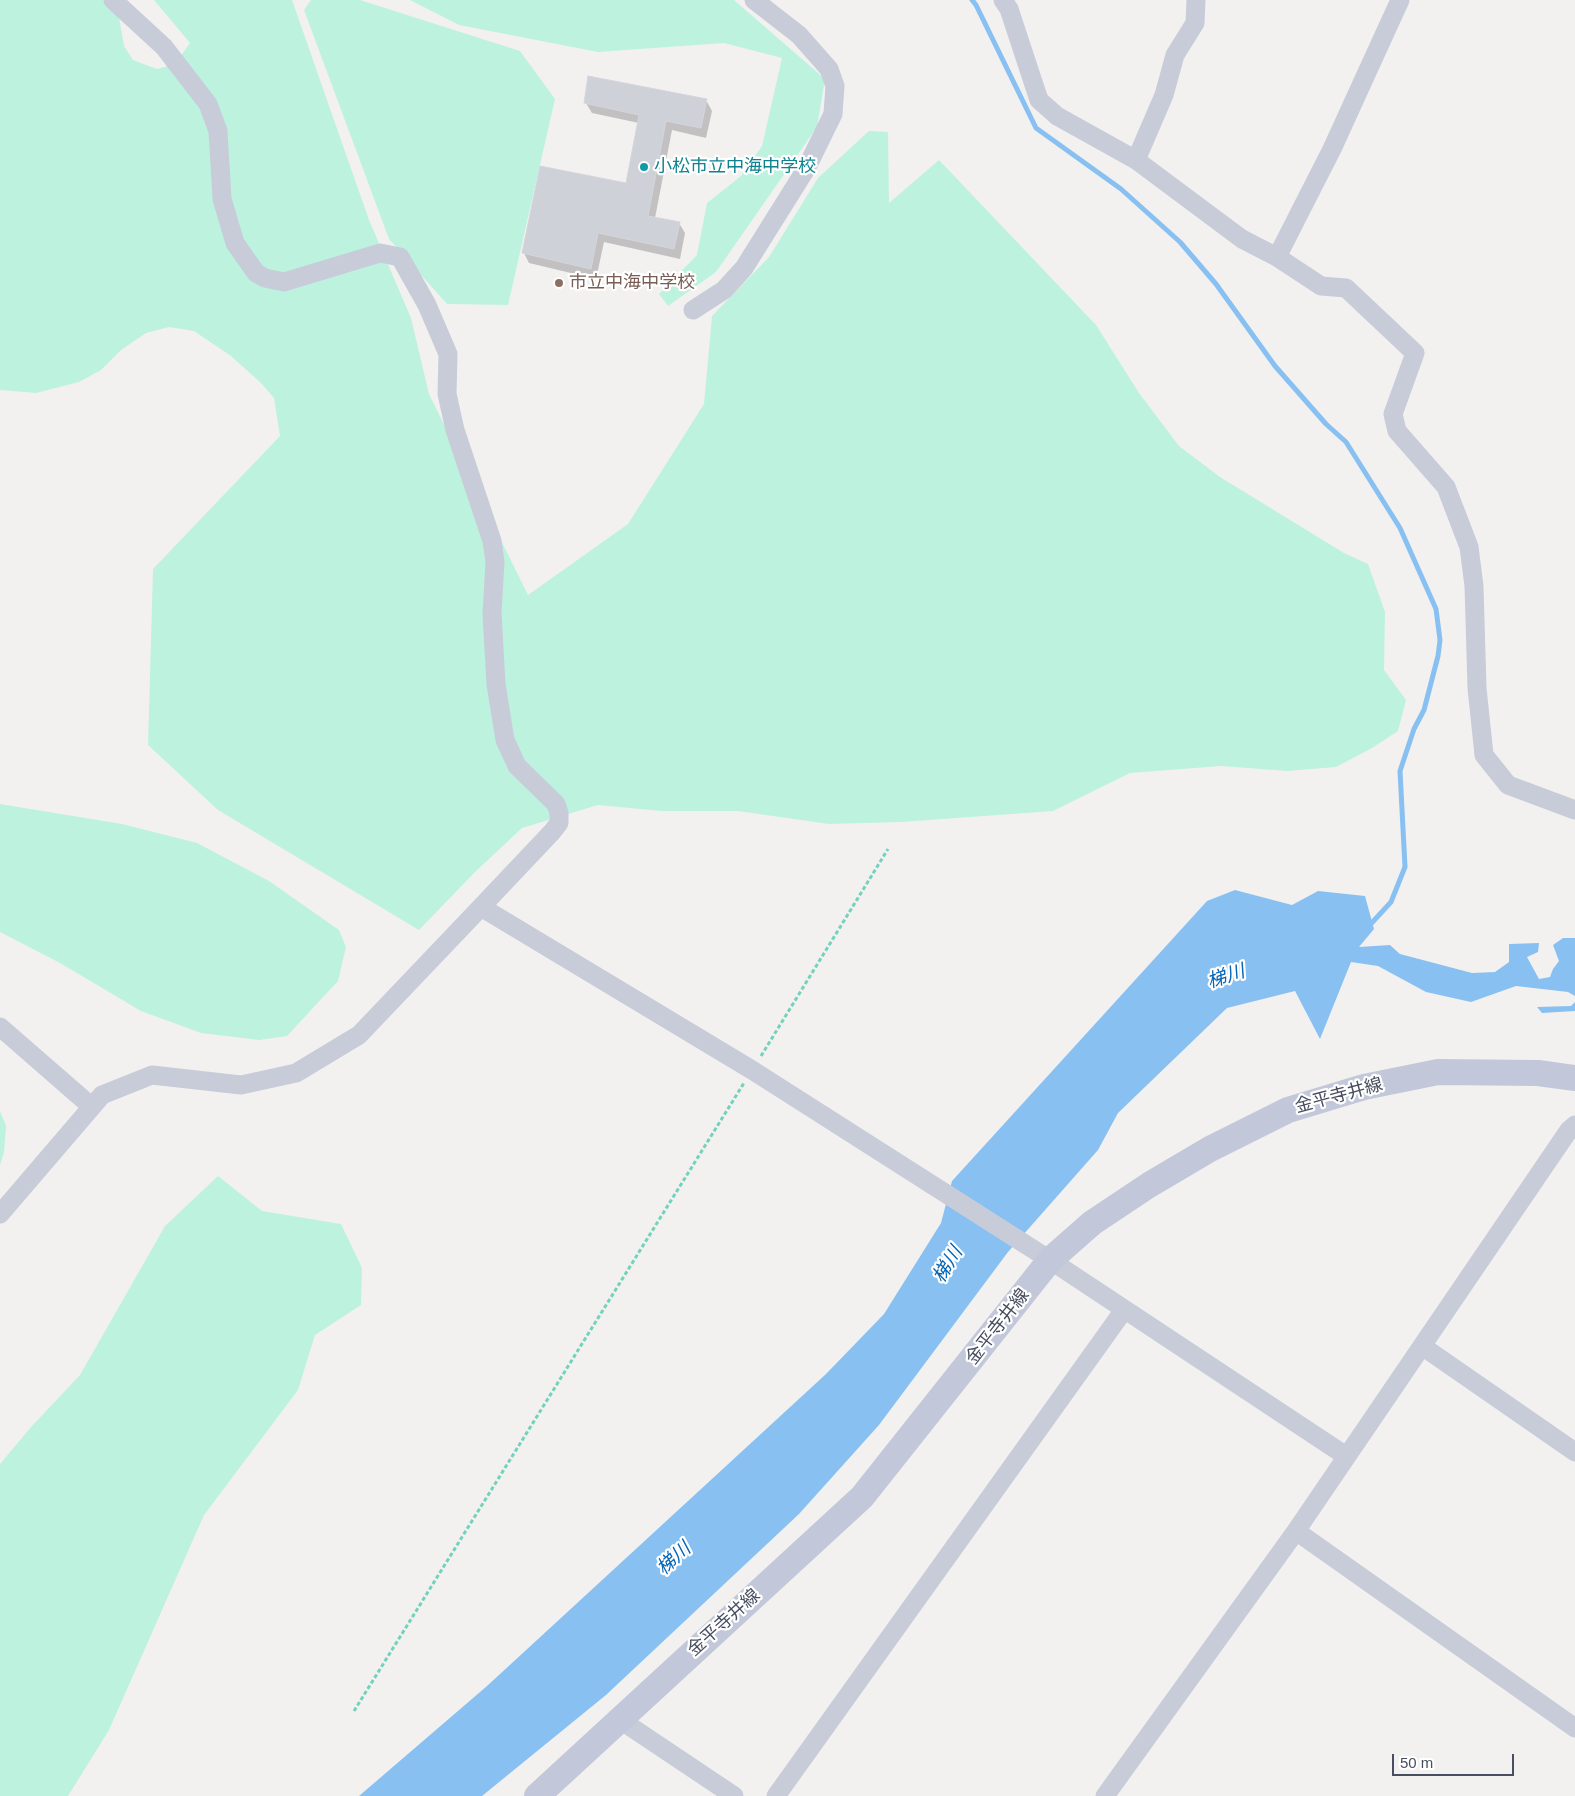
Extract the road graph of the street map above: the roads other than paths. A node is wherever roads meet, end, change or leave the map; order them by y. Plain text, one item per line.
1 (113, 0) edge
2 (754, 0) edge
3 (1003, 0) edge
4 (1196, 0) edge
5 (1400, 0) edge
6 (1136, 160) junction
7 (1277, 257) junction
8 (694, 310) dead end
9 (1575, 810) edge
10 (481, 907) junction
11 (0, 1027) edge
12 (1575, 1078) edge
13 (92, 1107) junction
14 (1575, 1125) edge
15 (0, 1214) edge
16 (1050, 1260) junction
17 (1124, 1310) junction
18 (1422, 1346) junction
19 (1575, 1452) edge
20 (1346, 1456) junction
21 (1296, 1531) junction
22 (618, 1719) junction
23 (1575, 1728) edge
24 (537, 1796) edge
25 (734, 1796) edge
26 (776, 1796) edge
27 (1105, 1796) edge

1 - 10 street
2 - 8 street
3 - 6 street
4 - 6 street
5 - 7 street
6 - 7 street
7 - 9 street
10 - 13 street
10 - 16 street
11 - 13 street
12 - 16 main road, 金平寺井線
13 - 15 street
14 - 18 street
16 - 17 street
16 - 22 main road, 金平寺井線
17 - 20 street
17 - 26 street
18 - 19 street
18 - 20 street
20 - 21 street
21 - 23 street
21 - 27 street
22 - 24 main road, 金平寺井線
22 - 25 street

